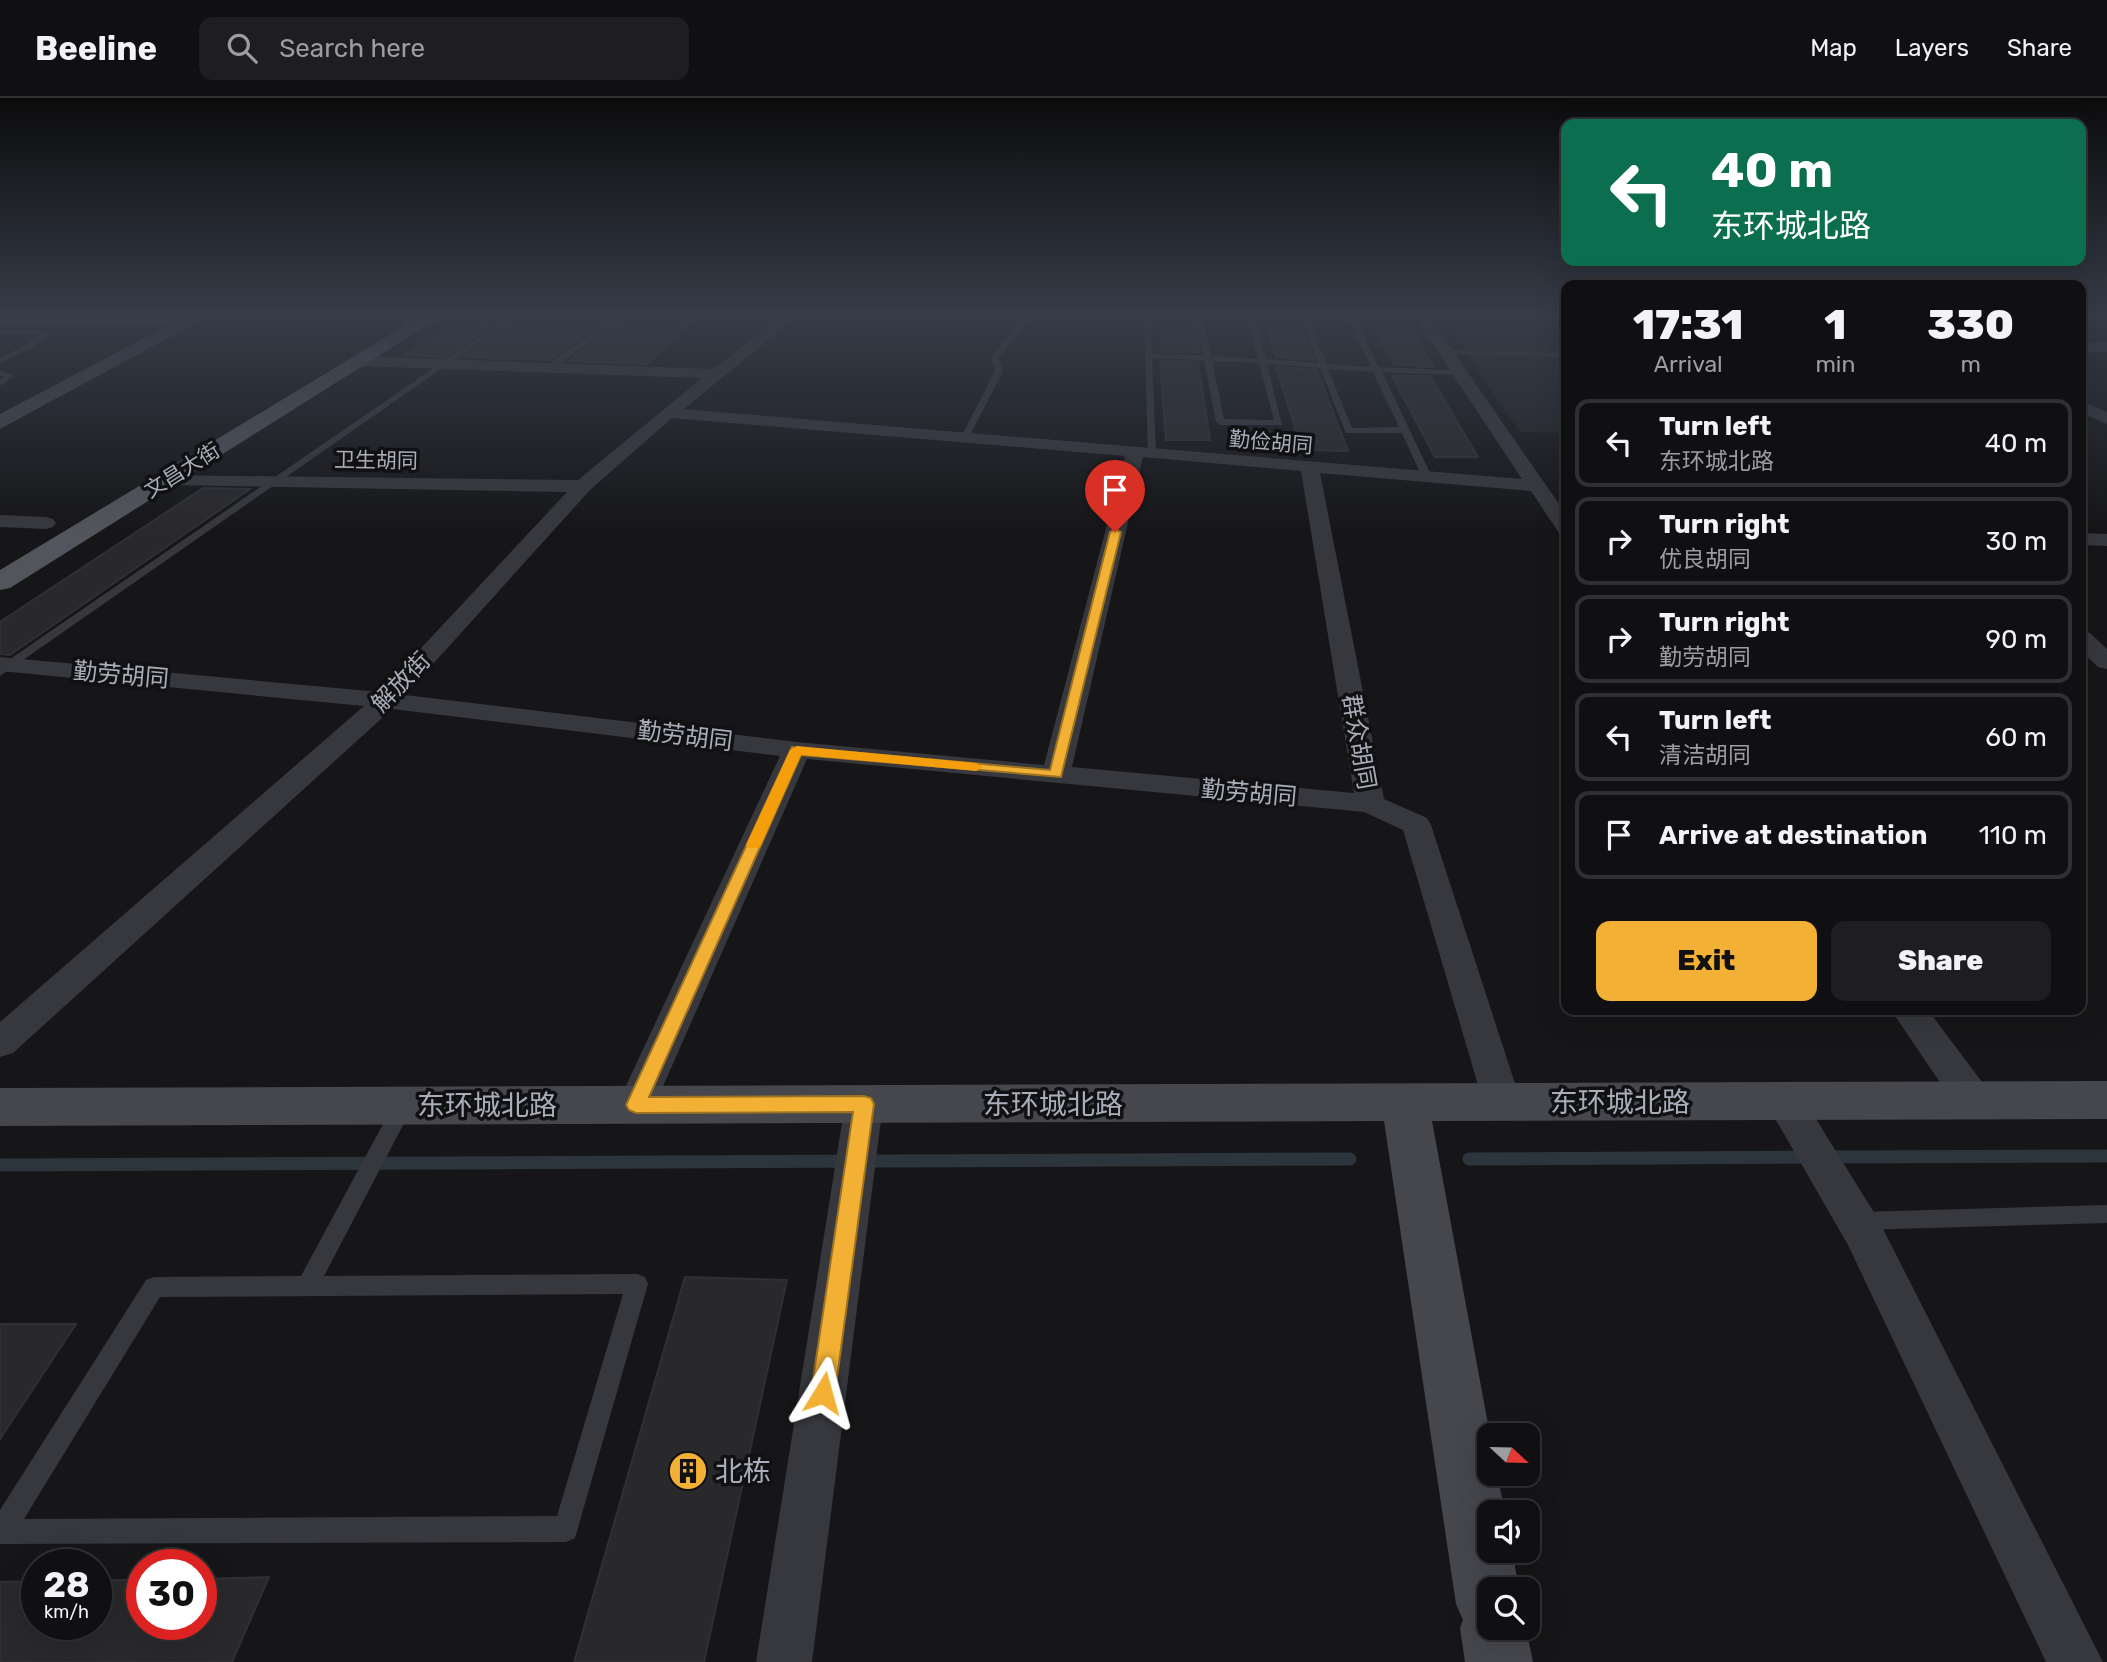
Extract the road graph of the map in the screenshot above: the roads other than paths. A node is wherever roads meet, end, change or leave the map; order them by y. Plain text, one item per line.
1 (67, 387) edge
2 (279, 387) edge
3 (318, 387) edge
4 (408, 387) edge
5 (702, 387) edge
6 (991, 387) edge
7 (1147, 387) edge
8 (1213, 387) edge
9 (1270, 387) edge
10 (1332, 387) edge
11 (1385, 387) edge
12 (1469, 387) edge
13 (260, 398) dead end
14 (2086, 408) edge
15 (668, 413) junction
16 (2107, 419) edge
17 (0, 423) edge
18 (1403, 430) junction
19 (965, 437) junction
20 (1143, 452) junction
21 (1310, 468) junction
22 (1427, 477) junction
23 (168, 479) junction
24 (272, 481) junction
25 (583, 486) junction
26 (1535, 486) junction
27 (70, 509) dead end
28 (1561, 517) edge
29 (0, 521) edge
30 (46, 523) junction
31 (2086, 539) edge
32 (2107, 540) edge
33 (12, 544) dead end
34 (0, 582) edge
35 (2086, 643) edge
36 (2107, 662) edge
37 (3, 667) edge
38 (386, 701) junction
39 (797, 750) junction
40 (1056, 774) junction
41 (1370, 804) junction
42 (1913, 1015) edge
43 (0, 1043) edge
44 (2107, 1100) edge
45 (1974, 1101) junction
46 (1502, 1102) junction
47 (1405, 1103) junction
48 (403, 1105) junction
49 (636, 1105) junction
50 (0, 1107) edge
51 (1807, 1139) junction
52 (859, 1142) junction
53 (2107, 1214) edge
54 (1857, 1221) junction
55 (307, 1286) junction
56 (1484, 1577) edge
57 (1495, 1640) edge
58 (784, 1662) edge
59 (1499, 1662) edge
60 (2076, 1662) edge

1 - 17 main road
2 - 13 main road
3 - 23 main road, 文昌大街
4 - 24 lane
5 - 15 street, 解放街
6 - 19 lane
7 - 20 lane
8 - 9 lane
10 - 18 lane
11 - 18 lane
12 - 26 street
14 - 16 street
15 - 19 street, 勤俭胡同
15 - 25 street, 解放街
18 - 22 lane
19 - 20 street, 勤俭胡同
20 - 21 street, 勤俭胡同
20 - 40 street
21 - 22 street, 勤俭胡同
21 - 41 street, 群众胡同
22 - 26 street, 勤俭胡同
23 - 24 street, 卫生胡同
23 - 34 main road, 文昌大街
24 - 25 street, 卫生胡同
24 - 37 lane
25 - 38 street, 解放街
26 - 28 street
27 - 30 main road
29 - 30 street
30 - 33 main road
31 - 32 street
35 - 36 street
37 - 38 street, 勤劳胡同
38 - 39 street, 勤劳胡同
38 - 43 street, 解放街
39 - 40 street, 勤劳胡同
39 - 49 street
40 - 41 street, 勤劳胡同
41 - 46 street, 群众胡同
42 - 45 street
44 - 45 main road, 东环城北路
45 - 51 main road, 东环城北路
46 - 47 main road, 东环城北路
46 - 51 main road, 东环城北路
47 - 52 main road, 东环城北路
47 - 56 main road
48 - 49 main road, 东环城北路
48 - 50 main road, 东环城北路
48 - 55 lane
49 - 52 main road, 东环城北路
51 - 54 street
52 - 58 street
53 - 54 lane
54 - 60 street
55 - 55 lane
57 - 59 main road

